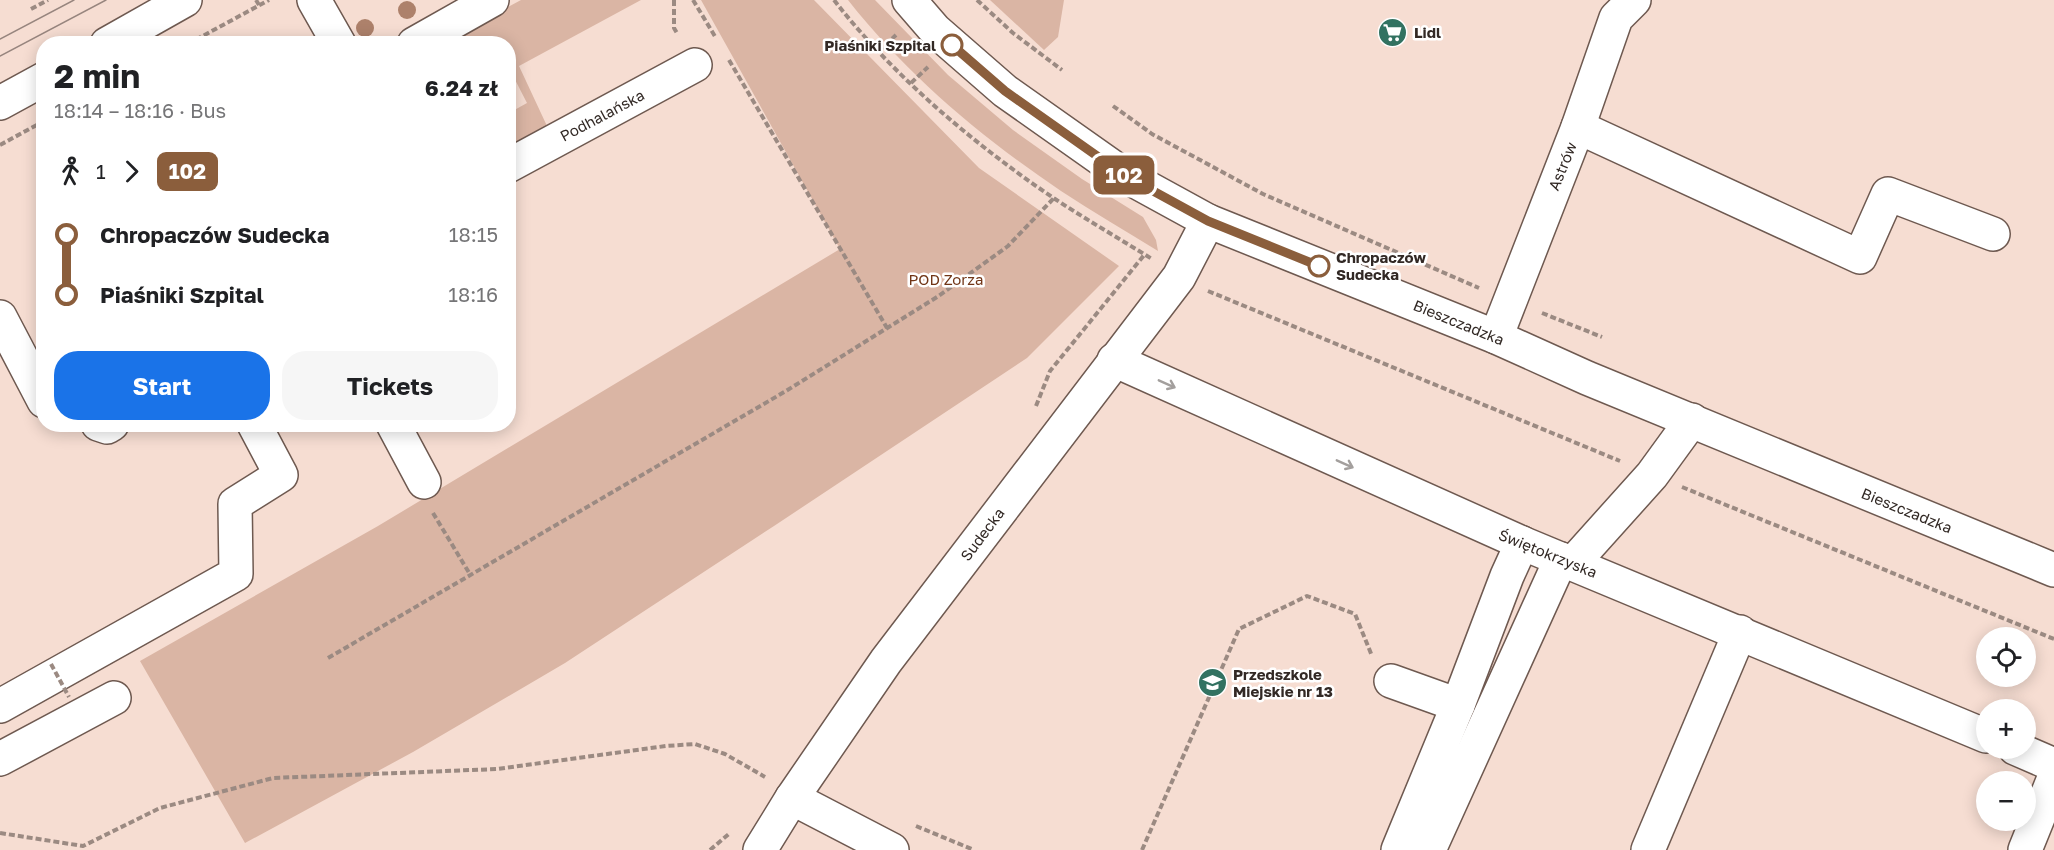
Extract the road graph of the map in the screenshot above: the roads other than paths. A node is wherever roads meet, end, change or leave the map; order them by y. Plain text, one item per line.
1 (185, 0) edge
2 (314, 0) edge
3 (492, 0) edge
4 (909, 0) edge
5 (1634, 0) edge
6 (121, 36) edge
7 (334, 36) edge
8 (428, 36) edge
9 (709, 58) road end
10 (36, 83) edge
11 (0, 103) edge
12 (1578, 128) junction
13 (516, 162) edge
14 (1208, 221) junction
15 (1993, 234) dead end
16 (0, 317) edge
17 (1496, 337) junction
18 (1114, 360) junction
19 (36, 386) edge
20 (1692, 420) junction
21 (258, 432) edge
22 (397, 432) edge
23 (424, 482) road end
24 (1522, 543) junction
25 (1567, 561) junction
26 (2054, 570) edge
27 (1740, 632) junction
28 (1391, 681) road end
29 (114, 698) dead end
30 (1458, 705) junction
31 (0, 706) edge
32 (1976, 732) edge
33 (2036, 757) edge
34 (0, 759) edge
35 (2054, 765) edge
36 (2054, 778) edge
37 (783, 790) junction
38 (760, 850) edge
39 (892, 850) edge
40 (1398, 850) edge
41 (1429, 850) edge
42 (1648, 850) edge
43 (2025, 850) edge

1 - 6 street
2 - 7 street
3 - 8 street
4 - 14 street, Bieszczadzka
5 - 12 street, Astrów
9 - 13 street, Podhalańska
10 - 11 street
12 - 15 street
12 - 17 street, Astrów
14 - 17 street, Bieszczadzka
14 - 18 street, Sudecka
16 - 19 street
17 - 20 street, Bieszczadzka
18 -> 24 street, Świętokrzyska
18 - 37 street, Sudecka
20 - 25 street
20 - 26 street, Bieszczadzka
21 - 31 street
22 - 23 street
24 - 25 street, Świętokrzyska
24 - 30 street
25 - 27 street, Świętokrzyska
25 - 41 street
27 - 32 street, Świętokrzyska
27 - 42 street
28 - 30 street
29 - 34 street
30 - 40 street
33 - 35 street
36 - 43 street
37 - 38 street, Sudecka
37 - 39 street

